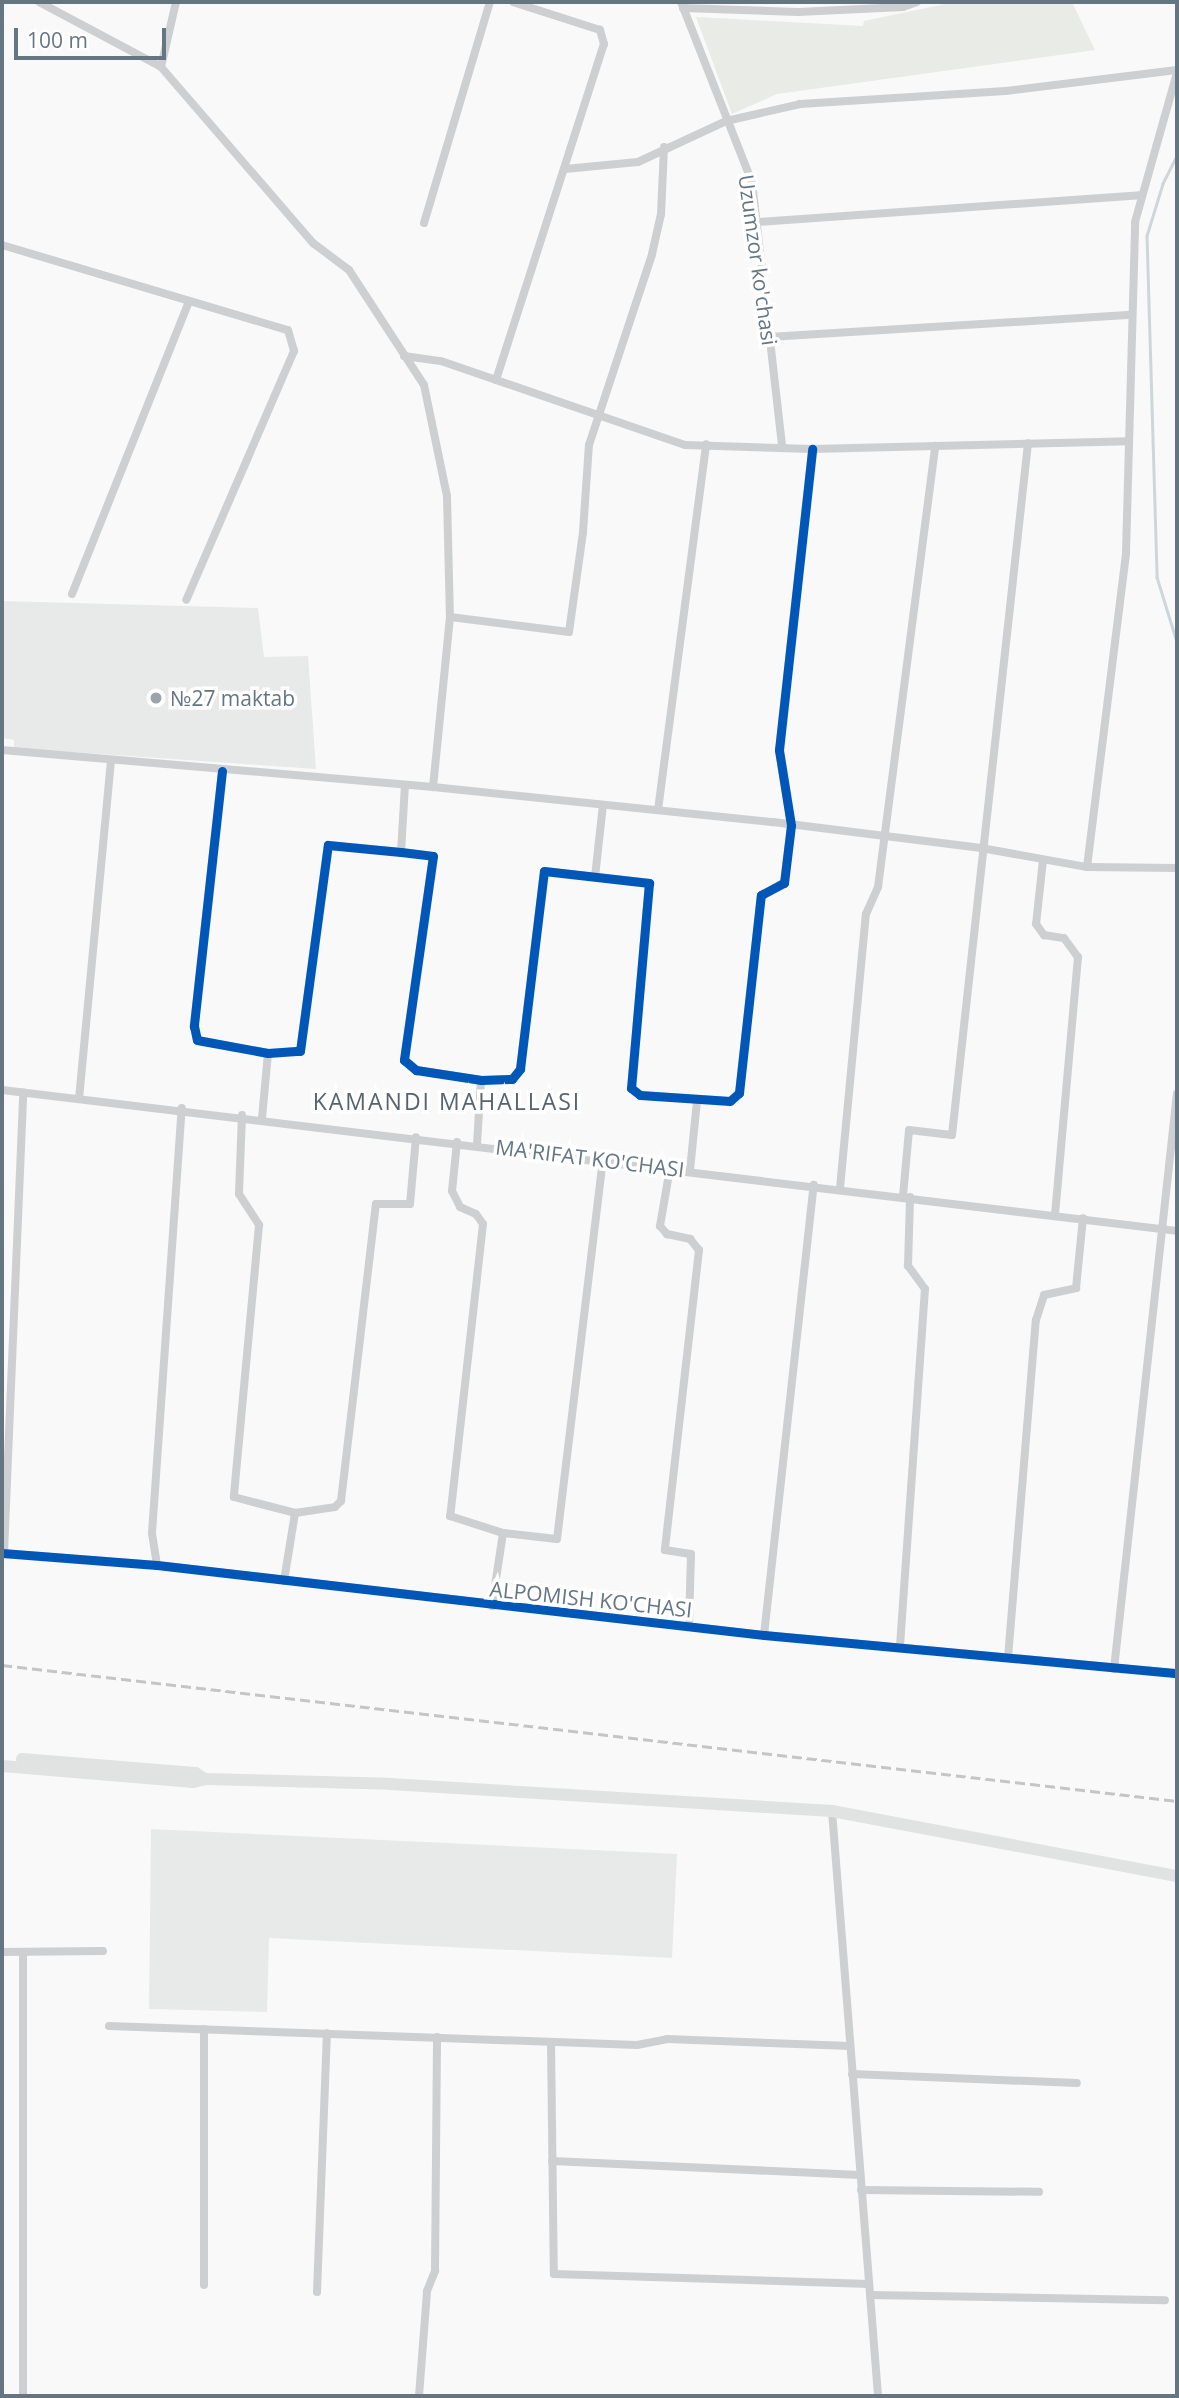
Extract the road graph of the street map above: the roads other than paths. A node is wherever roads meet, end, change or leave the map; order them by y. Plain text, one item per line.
1 (39, 2) edge
2 (176, 2) edge
3 (490, 2) edge
4 (513, 2) edge
5 (918, 2) edge
6 (682, 5) edge
7 (161, 67) junction
8 (1177, 71) edge
9 (726, 121) junction
10 (664, 147) junction
11 (565, 169) junction
12 (1140, 195) junction
13 (758, 222) junction
14 (424, 223) dead end
15 (2, 245) edge
16 (189, 302) junction
17 (1131, 315) junction
18 (769, 337) junction
19 (404, 356) junction
20 (496, 380) junction
21 (596, 414) junction
22 (1129, 441) junction
23 (1028, 443) junction
24 (706, 444) junction
25 (782, 446) junction
26 (935, 446) junction
27 (812, 449) junction
28 (72, 594) dead end
29 (186, 600) dead end
30 (450, 617) junction
31 (2, 750) edge
32 (111, 762) junction
33 (222, 771) junction
34 (405, 785) junction
35 (433, 787) junction
36 (603, 805) junction
37 (657, 810) junction
38 (791, 825) junction
39 (884, 839) junction
40 (981, 849) junction
41 (401, 852) junction
42 (1043, 860) junction
43 (1087, 867) junction
44 (1177, 868) edge
45 (595, 877) junction
46 (268, 1053) junction
47 (481, 1080) junction
48 (2, 1090) edge
49 (23, 1092) junction
50 (1177, 1093) edge
51 (79, 1099) junction
52 (697, 1101) junction
53 (182, 1108) junction
54 (242, 1115) junction
55 (262, 1118) junction
56 (416, 1137) junction
57 (457, 1142) junction
58 (477, 1144) junction
59 (603, 1160) junction
60 (670, 1168) junction
61 (690, 1170) junction
62 (814, 1185) junction
63 (840, 1188) junction
64 (906, 1197) junction
65 (1055, 1215) junction
66 (1083, 1218) junction
67 (1163, 1229) junction
68 (1177, 1231) edge
69 (295, 1513) junction
70 (503, 1533) junction
71 (3, 1553) edge
72 (157, 1565) junction
73 (284, 1581) junction
74 (492, 1606) junction
75 (689, 1627) junction
76 (764, 1635) junction
77 (900, 1646) junction
78 (1009, 1657) junction
79 (1114, 1669) junction
80 (1177, 1673) edge
81 (2, 1757) edge
82 (2, 1766) edge
83 (205, 1779) junction
84 (832, 1811) junction
85 (1177, 1876) edge
86 (103, 1951) dead end
87 (2, 1952) edge
88 (23, 1952) junction
89 (108, 2026) dead end
90 (204, 2029) junction
91 (327, 2033) junction
92 (437, 2038) junction
93 (551, 2042) junction
94 (850, 2046) junction
95 (852, 2074) junction
96 (1077, 2083) dead end
97 (552, 2161) junction
98 (860, 2175) junction
99 (861, 2190) junction
100 (1039, 2192) dead end
101 (869, 2284) junction
102 (204, 2285) dead end
103 (317, 2292) dead end
104 (870, 2295) junction
105 (1166, 2300) dead end
106 (23, 2396) edge
107 (419, 2396) edge
108 (877, 2396) edge

1 - 7 street
2 - 7 street
3 - 14 street
4 - 11 street
5 - 6 street
6 - 9 street, Uzumzor ko'chasi
7 - 19 street
8 - 9 street
8 - 12 street
9 - 10 street
9 - 13 street, Uzumzor ko'chasi
10 - 11 street
10 - 21 street
11 - 20 street
12 - 13 street
12 - 17 street
13 - 18 street, Uzumzor ko'chasi
15 - 16 street
16 - 28 street
16 - 29 street
17 - 18 street
17 - 22 street
18 - 25 street, Uzumzor ko'chasi
19 - 20 street
19 - 30 street
20 - 21 street
21 - 24 street
21 - 30 street
22 - 23 street
22 - 43 street
23 - 26 street
23 - 40 street
24 - 25 street
24 - 37 street
25 - 27 street
26 - 27 street
26 - 39 street
27 - 38 street
30 - 35 street
31 - 32 street
32 - 33 street
32 - 51 street
33 - 34 street
33 - 46 street
34 - 35 street
34 - 41 street
35 - 36 street
36 - 37 street
36 - 45 street
37 - 38 street
38 - 39 street
38 - 52 street
39 - 40 street
39 - 63 street
40 - 42 street
40 - 64 street
41 - 46 street
41 - 47 street
42 - 43 street
42 - 65 street
43 - 44 street
45 - 47 street
45 - 52 street
46 - 55 street
47 - 58 street
48 - 49 street, MA'RIFAT KO'CHASI
49 - 51 street, MA'RIFAT KO'CHASI
49 - 71 street
50 - 67 street
51 - 53 street, MA'RIFAT KO'CHASI
52 - 61 street
53 - 54 street, MA'RIFAT KO'CHASI
53 - 72 street
54 - 55 street, MA'RIFAT KO'CHASI
54 - 69 street
55 - 56 street, MA'RIFAT KO'CHASI
56 - 57 street, MA'RIFAT KO'CHASI
56 - 69 street
57 - 58 street, MA'RIFAT KO'CHASI
57 - 70 street
58 - 59 street, MA'RIFAT KO'CHASI
59 - 60 street, MA'RIFAT KO'CHASI
59 - 70 street
60 - 61 street, MA'RIFAT KO'CHASI
60 - 75 street
61 - 62 street, MA'RIFAT KO'CHASI
62 - 63 street, MA'RIFAT KO'CHASI
62 - 76 street
63 - 64 street, MA'RIFAT KO'CHASI
64 - 65 street, MA'RIFAT KO'CHASI
64 - 77 street
65 - 66 street, MA'RIFAT KO'CHASI
66 - 67 street, MA'RIFAT KO'CHASI
66 - 78 street
67 - 68 street, MA'RIFAT KO'CHASI
67 - 79 street
69 - 73 street
70 - 74 street
71 - 72 street, ALPOMISH KO'CHASI
72 - 73 street, ALPOMISH KO'CHASI
73 - 74 street, ALPOMISH KO'CHASI
74 - 75 street, ALPOMISH KO'CHASI
75 - 76 street, ALPOMISH KO'CHASI
76 - 77 street, ALPOMISH KO'CHASI
77 - 78 street, ALPOMISH KO'CHASI
78 - 79 street, ALPOMISH KO'CHASI
79 - 80 street, ALPOMISH KO'CHASI
81 - 83 main road
82 - 83 main road
83 - 84 main road
84 - 85 main road
84 - 94 street
86 - 88 street
87 - 88 street
88 - 106 street
89 - 90 street
90 - 91 street
90 - 102 street
91 - 92 street
91 - 103 street
92 - 93 street
92 - 107 street
93 - 94 street
93 - 97 street
94 - 95 street
95 - 96 street
95 - 98 street
97 - 98 street
97 - 101 street
98 - 99 street
99 - 100 street
99 - 101 street
101 - 104 street
104 - 105 street
104 - 108 street

